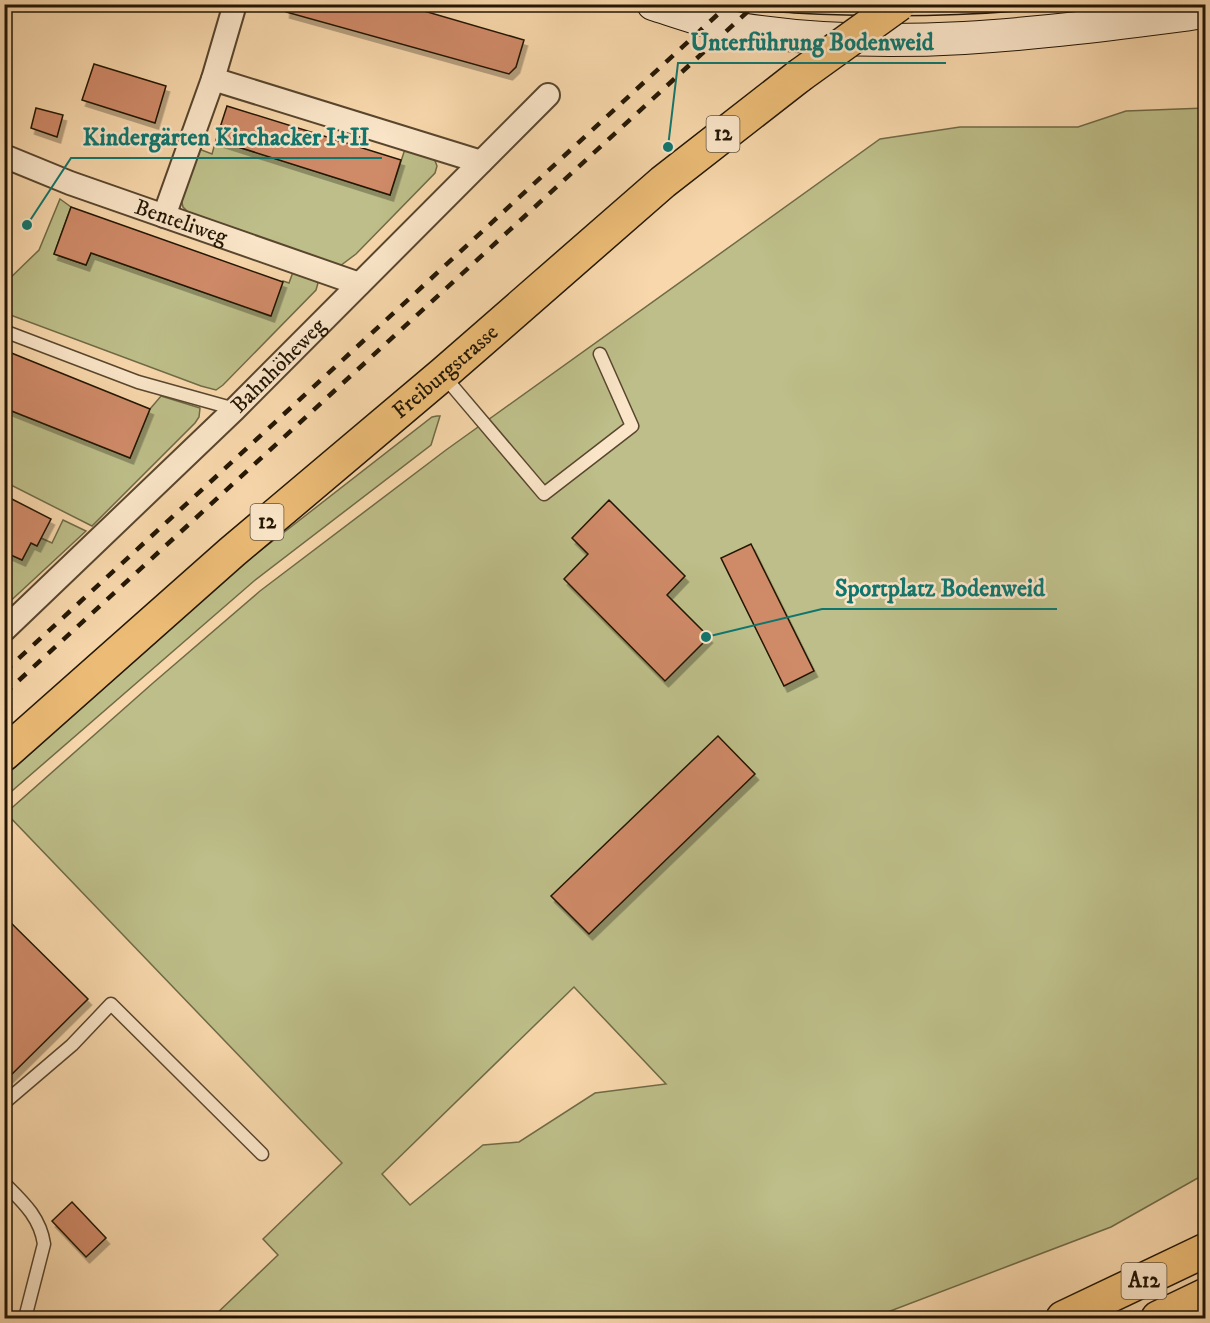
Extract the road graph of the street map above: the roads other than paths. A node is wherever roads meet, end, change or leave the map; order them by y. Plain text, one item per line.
1 (235, 4) edge
2 (653, 4) edge
3 (847, 4) edge
4 (899, 4) edge
5 (917, 4) edge
6 (1206, 12) edge
7 (213, 79) junction
8 (548, 95) dead end
9 (4, 156) edge
10 (481, 162) junction
11 (165, 216) junction
12 (359, 284) junction
13 (4, 331) edge
14 (600, 354) dead end
15 (443, 374) junction
16 (234, 409) junction
17 (4, 630) edge
18 (4, 754) edge
19 (4, 1103) edge
20 (262, 1154) dead end
21 (4, 1182) edge
22 (1206, 1229) edge
23 (1206, 1250) edge
24 (1206, 1295) edge
25 (1072, 1314) edge
26 (25, 1318) edge
27 (1158, 1318) edge

1 - 7 street
2 - 6 main road
3 - 5 lane
4 - 15 main road, Freiburgstrasse / 12, bridge
7 - 10 street
7 - 11 street
8 - 10 street, Bahnhöheweg
9 - 11 street, Benteliweg
10 - 12 street, Bahnhöheweg
11 - 12 street, Benteliweg
12 - 16 street, Bahnhöheweg
13 - 16 lane
14 - 15 lane
15 - 18 main road, Freiburgstrasse / 12
16 - 17 street, Bahnhöheweg
19 - 20 lane
21 - 26 lane
22 - 25 main road
23 - 25 main road, A12
24 - 27 main road, A12

